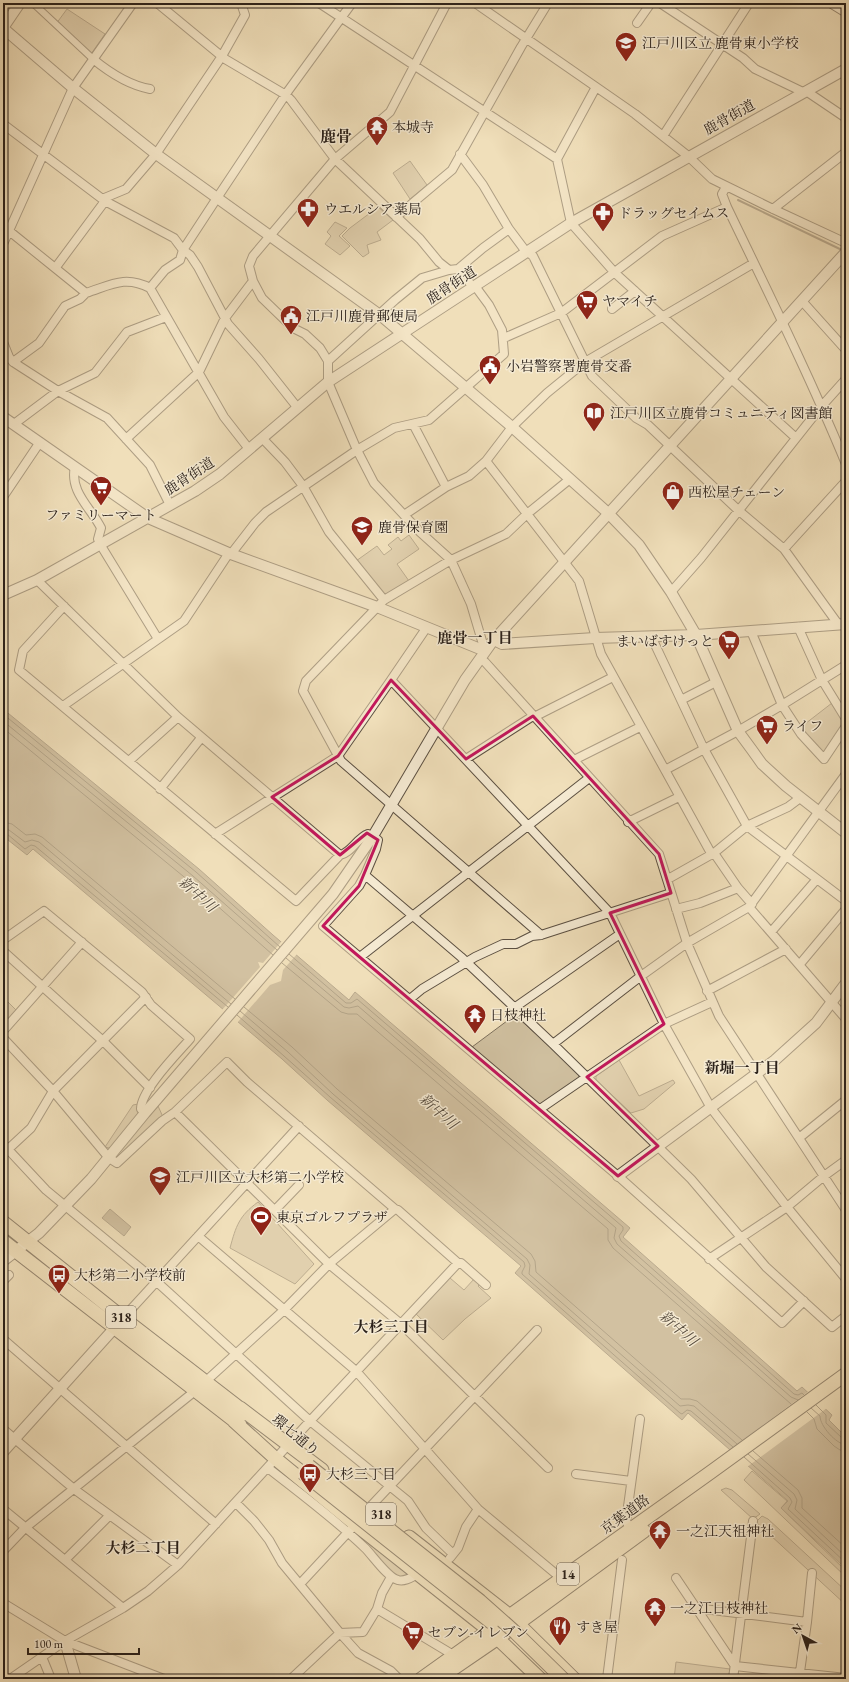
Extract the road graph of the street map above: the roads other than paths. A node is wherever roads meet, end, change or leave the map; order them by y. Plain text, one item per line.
1 (20, 3) edge
2 (33, 3) edge
3 (133, 3) edge
4 (157, 3) edge
5 (241, 3) edge
6 (319, 3) edge
7 (352, 3) edge
8 (447, 3) edge
9 (475, 3) edge
10 (548, 3) edge
11 (651, 3) edge
12 (660, 3) edge
13 (749, 3) edge
14 (342, 17) junction
15 (637, 23) dead end
16 (3, 28) edge
17 (526, 39) junction
18 (722, 44) junction
19 (222, 56) junction
20 (93, 59) junction
21 (414, 65) junction
22 (846, 69) edge
23 (596, 87) junction
24 (73, 88) junction
25 (150, 89) dead end
26 (804, 91) junction
27 (286, 95) junction
28 (484, 111) junction
29 (846, 118) edge
30 (3, 124) edge
31 (663, 136) junction
32 (846, 152) edge
33 (44, 154) junction
34 (156, 154) junction
35 (460, 154) junction
36 (688, 156) junction
37 (335, 159) junction
38 (556, 160) junction
39 (726, 187) junction
40 (217, 198) junction
41 (103, 200) junction
42 (727, 207) junction
43 (772, 209) junction
44 (396, 217) junction
45 (570, 223) junction
46 (6, 228) edge
47 (510, 229) junction
48 (270, 236) junction
49 (846, 242) edge
50 (3, 244) edge
51 (183, 250) junction
52 (529, 252) junction
53 (846, 252) edge
54 (754, 263) junction
55 (56, 267) junction
56 (453, 269) junction
57 (615, 273) junction
58 (253, 281) junction
59 (474, 287) junction
60 (150, 288) junction
61 (635, 291) junction
62 (86, 293) junction
63 (802, 301) junction
64 (612, 309) dead end
65 (561, 313) junction
66 (380, 315) junction
67 (662, 316) junction
68 (166, 317) junction
69 (225, 318) junction
70 (783, 321) junction
71 (402, 334) junction
72 (504, 338) junction
73 (3, 342) edge
74 (846, 350) edge
75 (328, 361) junction
76 (13, 362) junction
77 (585, 362) junction
78 (199, 372) junction
79 (730, 378) junction
80 (846, 379) edge
81 (328, 382) junction
82 (466, 388) junction
83 (58, 391) junction
84 (822, 406) junction
85 (297, 407) junction
86 (3, 417) edge
87 (14, 424) junction
88 (413, 424) junction
89 (512, 427) junction
90 (262, 438) junction
91 (796, 438) junction
92 (126, 439) junction
93 (40, 442) junction
94 (670, 447) junction
95 (249, 449) junction
96 (357, 450) junction
97 (486, 461) junction
98 (846, 464) edge
99 (75, 467) junction
100 (570, 479) junction
101 (846, 481) edge
102 (303, 486) junction
103 (446, 487) junction
104 (3, 497) edge
105 (170, 505) junction
106 (738, 510) junction
107 (608, 513) junction
108 (527, 514) junction
109 (404, 515) junction
110 (148, 518) junction
111 (100, 544) junction
112 (784, 549) junction
113 (230, 554) junction
114 (451, 560) junction
115 (565, 561) junction
116 (37, 580) junction
117 (671, 592) junction
118 (3, 595) edge
119 (380, 603) junction
120 (64, 606) junction
121 (842, 624) edge
122 (427, 627) junction
123 (798, 627) junction
124 (751, 631) junction
125 (696, 635) junction
126 (651, 636) junction
127 (596, 638) junction
128 (158, 639) junction
129 (494, 640) junction
130 (482, 655) junction
131 (123, 664) junction
132 (846, 665) edge
133 (613, 676) junction
134 (391, 680) junction
135 (822, 680) junction
136 (716, 682) junction
137 (681, 700) junction
138 (782, 705) junction
139 (63, 706) junction
140 (533, 716) junction
141 (178, 717) junction
142 (846, 719) edge
143 (846, 726) edge
144 (640, 727) junction
145 (437, 728) junction
146 (738, 731) junction
147 (201, 738) junction
148 (704, 749) junction
149 (338, 756) junction
150 (466, 759) junction
151 (574, 760) junction
152 (129, 761) junction
153 (665, 770) junction
154 (846, 774) edge
155 (589, 778) junction
156 (160, 789) junction
157 (272, 797) junction
158 (679, 797) junction
159 (800, 798) junction
160 (392, 804) junction
161 (818, 812) junction
162 (628, 822) junction
163 (528, 826) junction
164 (748, 826) junction
165 (846, 833) edge
166 (215, 834) junction
167 (373, 836) junction
168 (713, 854) junction
169 (340, 855) junction
170 (786, 856) junction
171 (468, 872) junction
172 (365, 875) junction
173 (668, 879) junction
174 (817, 879) junction
175 (738, 888) junction
176 (672, 893) junction
177 (846, 901) edge
178 (750, 906) junction
179 (676, 909) junction
180 (846, 909) edge
181 (610, 913) junction
182 (412, 916) junction
183 (771, 932) junction
184 (620, 934) junction
185 (541, 935) junction
186 (3, 940) edge
187 (82, 942) junction
188 (687, 943) junction
189 (786, 948) junction
190 (3, 951) edge
191 (360, 957) junction
192 (466, 962) junction
193 (800, 964) junction
194 (641, 976) junction
195 (846, 983) edge
196 (43, 987) junction
197 (707, 991) junction
198 (146, 997) junction
199 (410, 999) junction
200 (712, 1002) junction
201 (832, 1002) junction
202 (514, 1008) junction
203 (846, 1019) edge
204 (664, 1024) junction
205 (3, 1031) edge
206 (3, 1038) edge
207 (103, 1041) junction
208 (553, 1044) junction
209 (757, 1075) junction
210 (587, 1077) junction
211 (150, 1088) junction
212 (53, 1091) junction
213 (846, 1100) edge
214 (711, 1108) junction
215 (540, 1109) junction
216 (175, 1112) junction
217 (145, 1113) junction
218 (299, 1126) junction
219 (799, 1138) junction
220 (658, 1146) junction
221 (5, 1149) edge
222 (109, 1158) junction
223 (846, 1160) edge
224 (618, 1176) junction
225 (824, 1176) junction
226 (248, 1183) junction
227 (300, 1185) dead end
228 (67, 1206) junction
229 (787, 1207) junction
230 (395, 1209) junction
231 (275, 1210) junction
232 (846, 1210) edge
233 (3, 1222) edge
234 (198, 1236) junction
235 (742, 1238) junction
236 (3, 1241) edge
237 (29, 1243) junction
238 (16, 1252) junction
239 (709, 1259) junction
240 (3, 1261) edge
241 (458, 1263) junction
242 (329, 1264) junction
243 (9, 1275) dead end
244 (846, 1279) edge
245 (3, 1281) edge
246 (157, 1282) junction
247 (486, 1285) dead end
248 (804, 1302) junction
249 (284, 1310) junction
250 (846, 1316) edge
251 (118, 1323) junction
252 (401, 1324) junction
253 (538, 1330) dead end
254 (3, 1339) edge
255 (236, 1353) junction
256 (356, 1372) junction
257 (846, 1374) edge
258 (205, 1382) junction
259 (846, 1385) edge
260 (60, 1388) junction
261 (195, 1391) junction
262 (831, 1391) junction
263 (475, 1396) junction
264 (640, 1419) dead end
265 (310, 1421) junction
266 (3, 1430) edge
267 (15, 1439) junction
268 (128, 1447) junction
269 (425, 1448) junction
270 (3, 1452) edge
271 (280, 1455) junction
272 (548, 1468) dead end
273 (306, 1470) junction
274 (718, 1472) junction
275 (576, 1474) dead end
276 (631, 1481) junction
277 (389, 1486) junction
278 (74, 1489) junction
279 (236, 1503) junction
280 (370, 1507) junction
281 (3, 1509) edge
282 (478, 1509) junction
283 (109, 1516) junction
284 (753, 1521) dead end
285 (216, 1524) junction
286 (25, 1528) junction
287 (352, 1528) junction
288 (631, 1530) junction
289 (3, 1551) edge
290 (453, 1554) junction
291 (65, 1560) junction
292 (622, 1560) dead end
293 (178, 1565) junction
294 (446, 1566) junction
295 (418, 1574) junction
296 (812, 1574) dead end
297 (391, 1577) junction
298 (676, 1578) dead end
299 (562, 1579) junction
300 (300, 1584) junction
301 (3, 1603) edge
302 (123, 1608) junction
303 (696, 1608) junction
304 (377, 1609) junction
305 (742, 1614) junction
306 (514, 1620) junction
307 (807, 1622) junction
308 (340, 1633) junction
309 (494, 1634) junction
310 (65, 1642) junction
311 (455, 1656) junction
312 (42, 1657) junction
313 (735, 1666) junction
314 (799, 1676) edge
315 (446, 1677) edge
316 (846, 1678) edge
317 (10, 1679) edge
318 (51, 1679) edge
319 (76, 1679) edge
320 (164, 1679) edge
321 (291, 1679) edge
322 (399, 1679) edge
323 (421, 1679) edge
324 (540, 1679) edge
325 (552, 1679) edge
326 (563, 1679) edge
327 (574, 1679) edge
328 (607, 1679) edge
329 (733, 1679) edge

1 - 16 street
2 - 20 street
3 - 20 street
4 - 19 street
5 - 19 street
6 - 14 street
7 - 14 street
8 - 21 street
9 - 17 street
10 - 17 street
11 - 15 street
12 - 18 street
13 - 18 street
14 - 21 street
14 - 27 street
16 - 24 street
17 - 23 street
17 - 28 street
18 - 26 street
18 - 31 street
19 - 27 street
19 - 34 street
20 - 24 street
20 - 25 street
21 - 28 street
21 - 37 street
22 - 26 street, 鹿骨街道
23 - 31 street
23 - 38 street
24 - 33 street
24 - 34 street
26 - 29 street
26 - 36 street, 鹿骨街道
27 - 37 street
27 - 40 street
28 - 35 street
28 - 38 street
30 - 33 street
31 - 36 street
32 - 43 street
33 - 41 street
33 - 46 street
34 - 40 street
34 - 41 street
35 - 44 street
35 - 47 street
36 - 39 street
36 - 45 street, 鹿骨街道
37 - 44 street
37 - 48 street
38 - 45 street
39 - 42 street
39 - 43 street
40 - 48 street
40 - 51 street
41 - 51 street
41 - 55 street
42 - 54 street
42 - 57 street
43 - 49 street
44 - 56 street
45 - 52 street, 鹿骨街道
45 - 57 street
46 - 50 street
46 - 55 street
47 - 52 street
47 - 56 street
48 - 58 street
48 - 66 street
51 - 60 street
51 - 69 street
52 - 59 street, 鹿骨街道
52 - 65 street
53 - 63 street
54 - 67 street
54 - 70 street
55 - 62 street
56 - 59 street
56 - 66 street
57 - 61 street
57 - 65 street
58 - 69 street
58 - 75 street
59 - 71 street, 鹿骨街道
59 - 72 street
60 - 62 street
60 - 68 street
61 - 64 street
61 - 67 street
62 - 76 street
63 - 70 street
63 - 74 street
65 - 72 street
65 - 77 street
66 - 71 street
66 - 75 street
67 - 77 street
67 - 79 street
68 - 78 street
68 - 83 street
69 - 78 street
69 - 85 street
70 - 79 street
70 - 84 street
71 - 81 street, 鹿骨街道
71 - 82 street
72 - 82 street
73 - 76 street
75 - 81 street
76 - 83 street
77 - 89 street
77 - 94 street
78 - 92 street
78 - 95 street
79 - 91 street
79 - 94 street
80 - 84 street
81 - 85 street, 鹿骨街道
81 - 96 street
82 - 88 street
82 - 89 street
83 - 87 street
83 - 92 street
84 - 91 street
84 - 98 street
85 - 90 street, 鹿骨街道
86 - 87 street
87 - 93 street
88 - 96 street
88 - 103 street
89 - 97 street
89 - 100 street
90 - 95 street, 鹿骨街道
90 - 102 street
91 - 106 street
92 - 105 street
93 - 99 street
93 - 104 street
94 - 106 street
94 - 107 street
95 - 105 street, 鹿骨街道
96 - 102 street
96 - 109 street
97 - 103 street
97 - 108 street
99 - 110 street
99 - 111 street
100 - 107 street
100 - 108 street
101 - 112 street
102 - 113 street
102 - 119 street
103 - 109 street
105 - 110 street, 鹿骨街道
106 - 112 street
106 - 117 street
107 - 115 street
107 - 117 street
108 - 114 street
108 - 115 street
109 - 114 street
110 - 111 street, 鹿骨街道
110 - 113 street
111 - 116 street, 鹿骨街道
111 - 128 street
112 - 121 street
113 - 119 street
113 - 128 street
114 - 119 street
114 - 130 street
115 - 127 street
115 - 129 street
116 - 118 street, 鹿骨街道
116 - 120 street
117 - 125 street
119 - 122 street
119 - 149 street
120 - 131 street
120 - 139 street
121 - 123 street
122 - 130 street
122 - 134 street
123 - 124 street
123 - 135 street
124 - 125 street
124 - 138 street
125 - 126 street
125 - 136 street
126 - 127 street
126 - 137 street
127 - 129 street
127 - 133 street
128 - 131 street
129 - 130 street
130 - 140 street
130 - 145 street
131 - 139 street
131 - 141 street
132 - 135 street
133 - 140 street
133 - 144 street
134 - 145 street
134 - 149 street
135 - 138 street
135 - 142 street
136 - 137 street
136 - 146 street
137 - 148 street
138 - 143 street
138 - 146 street
139 - 152 street
140 - 150 street
140 - 151 street
141 - 147 street
141 - 152 street
144 - 151 street
144 - 153 street
145 - 150 street
145 - 160 street
146 - 148 street
146 - 159 street
147 - 156 street
147 - 157 street
148 - 153 street
148 - 164 street
149 - 157 street
149 - 160 street
150 - 163 street
151 - 155 street
152 - 156 street
153 - 158 street
154 - 161 street
155 - 162 street
155 - 163 street
156 - 166 street
157 - 166 street
157 - 169 street
158 - 162 street
158 - 168 street
159 - 161 street
159 - 164 street
160 - 167 street
160 - 171 street
161 - 165 street
161 - 170 street
162 - 173 street
163 - 171 street
163 - 181 street
164 - 168 street
164 - 170 street
166 - 169 street
167 - 169 street
167 - 172 street
167 - 217 street
168 - 173 street
168 - 175 street
170 - 174 street
170 - 178 street
171 - 182 street
171 - 185 street
172 - 182 street
172 - 191 street
173 - 176 street
174 - 177 street
174 - 183 street
175 - 178 street
175 - 179 street
176 - 179 street
176 - 181 street
178 - 183 street
178 - 188 street
179 - 188 street
180 - 193 street
181 - 184 street
181 - 185 street
182 - 191 street
182 - 192 street
183 - 189 street
184 - 194 street
184 - 202 street
185 - 192 street
186 - 187 street
187 - 196 street
187 - 198 street
188 - 194 street
188 - 197 street
189 - 193 street
189 - 197 street
190 - 196 street
191 - 199 street
192 - 199 street
192 - 202 street
193 - 201 street
194 - 204 street
194 - 208 street
195 - 201 street
196 - 205 street
196 - 207 street
197 - 200 street
198 - 207 street
198 - 211 street
199 - 215 street
200 - 204 street
200 - 209 street
201 - 203 street
201 - 209 street
202 - 208 street
204 - 210 street
204 - 214 street
206 - 212 street
207 - 211 street
207 - 212 street
208 - 210 street
209 - 214 street
209 - 219 street
210 - 215 street
210 - 220 street
211 - 217 street
212 - 221 street
212 - 222 street
213 - 219 street
214 - 220 street
214 - 229 street
215 - 224 street
216 - 218 street
216 - 222 street
216 - 226 street
217 - 222 street
218 - 226 street
218 - 230 street
219 - 225 street
220 - 224 street
220 - 235 street
221 - 228 street
222 - 228 street
223 - 225 street
224 - 239 street
225 - 229 street
225 - 232 street
226 - 231 street
226 - 234 street
227 - 231 street
228 - 237 street
228 - 246 street
229 - 235 street
229 - 244 street
230 - 241 street
230 - 242 street
231 - 242 street
233 - 237 main road, 318
234 - 246 street
234 - 249 street
235 - 239 street
235 - 248 street
236 - 238 main road, 318
237 - 238 street
237 - 251 main road, 318
238 - 240 street
238 - 251 main road, 318
239 - 248 street
241 - 247 street
241 - 252 street
242 - 249 street
242 - 252 street
243 - 245 street
246 - 251 street
246 - 255 street
248 - 250 street
249 - 255 street
249 - 256 street
251 - 258 main road, 318
251 - 260 street
251 - 261 main road, 318
252 - 256 street
252 - 263 street
253 - 263 street
254 - 260 street
255 - 258 street
255 - 265 street
256 - 265 street
256 - 269 street
257 - 262 main road, 京葉道路 / 14
258 - 271 main road, 318
259 - 262 main road, 京葉道路 / 14
260 - 267 street
260 - 268 street
261 - 268 street
261 - 271 main road, 318
262 - 274 main road, 京葉道路 / 14
263 - 269 street
263 - 272 street
264 - 276 street
265 - 271 street
265 - 277 street
266 - 267 street
267 - 270 street
267 - 278 street
268 - 278 street
268 - 285 street
269 - 277 street
269 - 282 street
271 - 273 main road, 環七通り / 318
271 - 279 street
271 - 280 main road, 318
271 - 287 main road
273 - 325 main road, 環七通り / 318, bridge
273 - 326 main road, 環七通り / 318, bridge
274 - 288 main road, 京葉道路 / 14
274 - 306 main road, 京葉道路 / 14
275 - 276 street
276 - 288 street
277 - 280 street
277 - 290 street
278 - 283 street
278 - 286 street
279 - 285 street
279 - 300 street
280 - 294 main road, 318
281 - 286 street
282 - 290 street
282 - 299 street
283 - 291 street
283 - 293 street
284 - 305 street
285 - 293 street
286 - 289 street
286 - 291 street
287 - 295 main road
287 - 297 street
287 - 300 street
288 - 299 main road, 京葉道路 / 14
290 - 294 street
291 - 302 street
292 - 328 street
293 - 302 street
294 - 306 main road, 318
295 - 297 street
295 - 309 main road
296 - 307 street
297 - 304 street
298 - 303 street
299 - 306 main road, 京葉道路 / 14
300 - 308 street
301 - 310 street
302 - 310 street
303 - 305 street
303 - 313 street
304 - 308 street
304 - 311 street
305 - 307 street
305 - 313 street
306 - 309 main road, 京葉道路 / 14
306 - 327 main road, 318
307 - 314 street
308 - 321 street
308 - 322 street
309 - 311 main road, 京葉道路 / 14
309 - 315 main road, 京葉道路 / 14
309 - 324 main road
310 - 312 street
310 - 319 street
310 - 320 street
311 - 323 main road, 京葉道路 / 14
312 - 317 street
312 - 318 street
313 - 314 street
313 - 329 street
314 - 316 street

